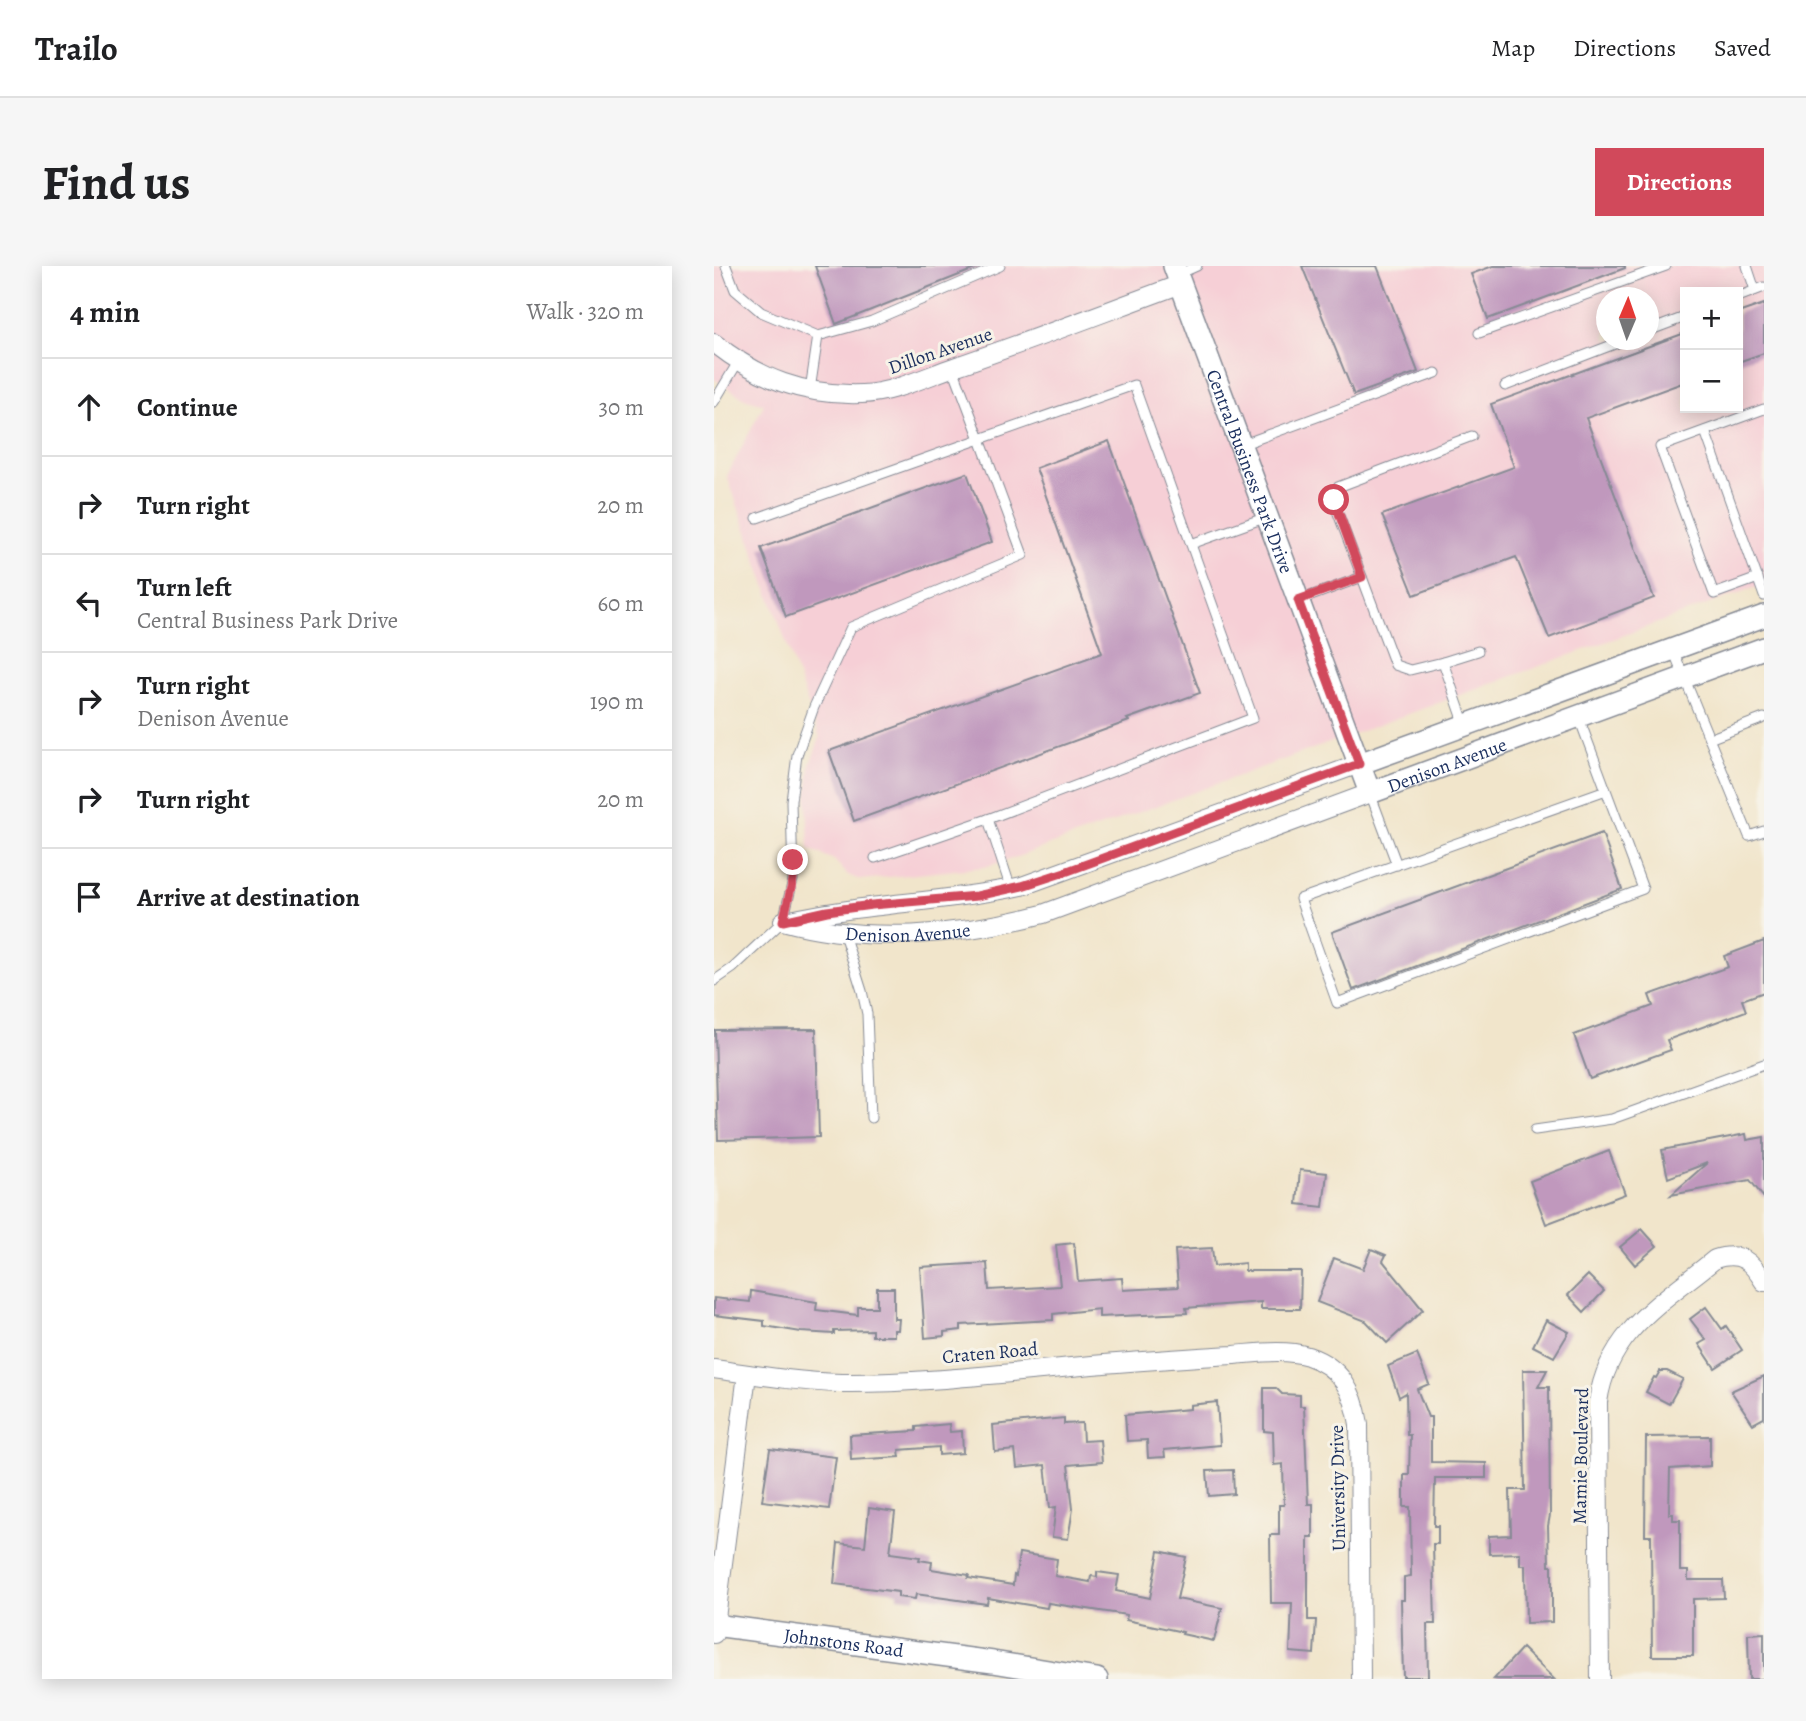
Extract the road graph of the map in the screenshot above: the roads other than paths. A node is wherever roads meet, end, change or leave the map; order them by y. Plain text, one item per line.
1 (726, 266) edge
2 (1000, 266) edge
3 (1667, 266) edge
4 (1747, 266) edge
5 (1182, 273) edge
6 (1760, 288) edge
7 (1743, 295) edge
8 (1680, 319) edge
9 (1659, 327) edge
10 (1479, 333) dead end
11 (818, 337) junction
12 (714, 343) edge
13 (1599, 350) edge
14 (738, 362) junction
15 (953, 368) junction
16 (1436, 373) dead end
17 (1505, 386) dead end
18 (810, 390) junction
19 (714, 402) edge
20 (1764, 409) edge
21 (1705, 431) junction
22 (1472, 436) dead end
23 (980, 439) junction
24 (1241, 445) junction
25 (1267, 517) junction
26 (758, 518) dead end
27 (1191, 544) junction
28 (1362, 577) junction
29 (1758, 578) junction
30 (1764, 596) edge
31 (1298, 600) junction
32 (1764, 616) edge
33 (1764, 648) edge
34 (1673, 650) junction
35 (1478, 651) dead end
36 (1443, 662) junction
37 (1684, 678) junction
38 (1579, 716) junction
39 (1764, 718) edge
40 (1465, 726) junction
41 (1709, 739) junction
42 (1359, 764) junction
43 (1606, 790) junction
44 (1370, 793) junction
45 (988, 819) junction
46 (1764, 831) edge
47 (876, 858) dead end
48 (1397, 865) junction
49 (1011, 889) junction
50 (783, 921) junction
51 (844, 934) junction
52 (714, 981) edge
53 (1764, 1064) edge
54 (871, 1118) dead end
55 (1535, 1130) dead end
56 (1764, 1282) edge
57 (1271, 1353) joint
58 (714, 1369) edge
59 (747, 1374) junction
60 (714, 1628) edge
61 (1097, 1679) edge
62 (1362, 1679) edge
63 (1600, 1679) edge

1 - 11 lane
2 - 11 lane
3 - 10 lane
4 - 6 lane
5 - 15 street, Dillon Avenue
5 - 24 street, Central Business Park Drive
6 - 7 lane
8 - 9 lane
11 - 18 lane
12 - 14 street, Dillon Avenue
13 - 17 lane
14 - 18 street, Dillon Avenue
14 - 19 lane
15 - 18 street, Dillon Avenue
15 - 23 lane
16 - 24 lane
20 - 21 lane
21 - 29 lane
21 - 29 lane
22 - 28 lane
23 - 26 lane
23 - 27 lane
23 - 50 lane
24 - 25 street, Central Business Park Drive
25 - 27 lane
25 - 31 street, Central Business Park Drive
27 - 45 lane
28 - 31 lane
28 - 36 lane
29 - 30 lane
31 - 42 street, Central Business Park Drive
32 - 34 street, Denison Avenue
33 - 37 street, Denison Avenue
34 - 37 lane
34 - 40 street, Denison Avenue
35 - 36 lane
36 - 40 lane
37 - 38 street, Denison Avenue
37 - 41 lane
38 - 43 lane
38 - 44 street, Denison Avenue
39 - 41 lane
40 - 42 street, Denison Avenue
41 - 46 lane
42 - 44 street, Central Business Park Drive
42 - 49 street, Denison Avenue
43 - 48 lane
43 - 48 lane
44 - 48 lane
44 - 51 street, Denison Avenue
45 - 47 lane
45 - 49 lane
49 - 50 street, Denison Avenue
50 - 51 street, Denison Avenue
50 - 52 lane
51 - 54 lane
53 - 55 lane
56 - 63 street, Mamie Boulevard
57 - 59 street, Craten Road
57 - 62 street, University Drive
58 - 59 street, Craten Road
59 - 60 street
60 - 61 street, Johnstons Road

